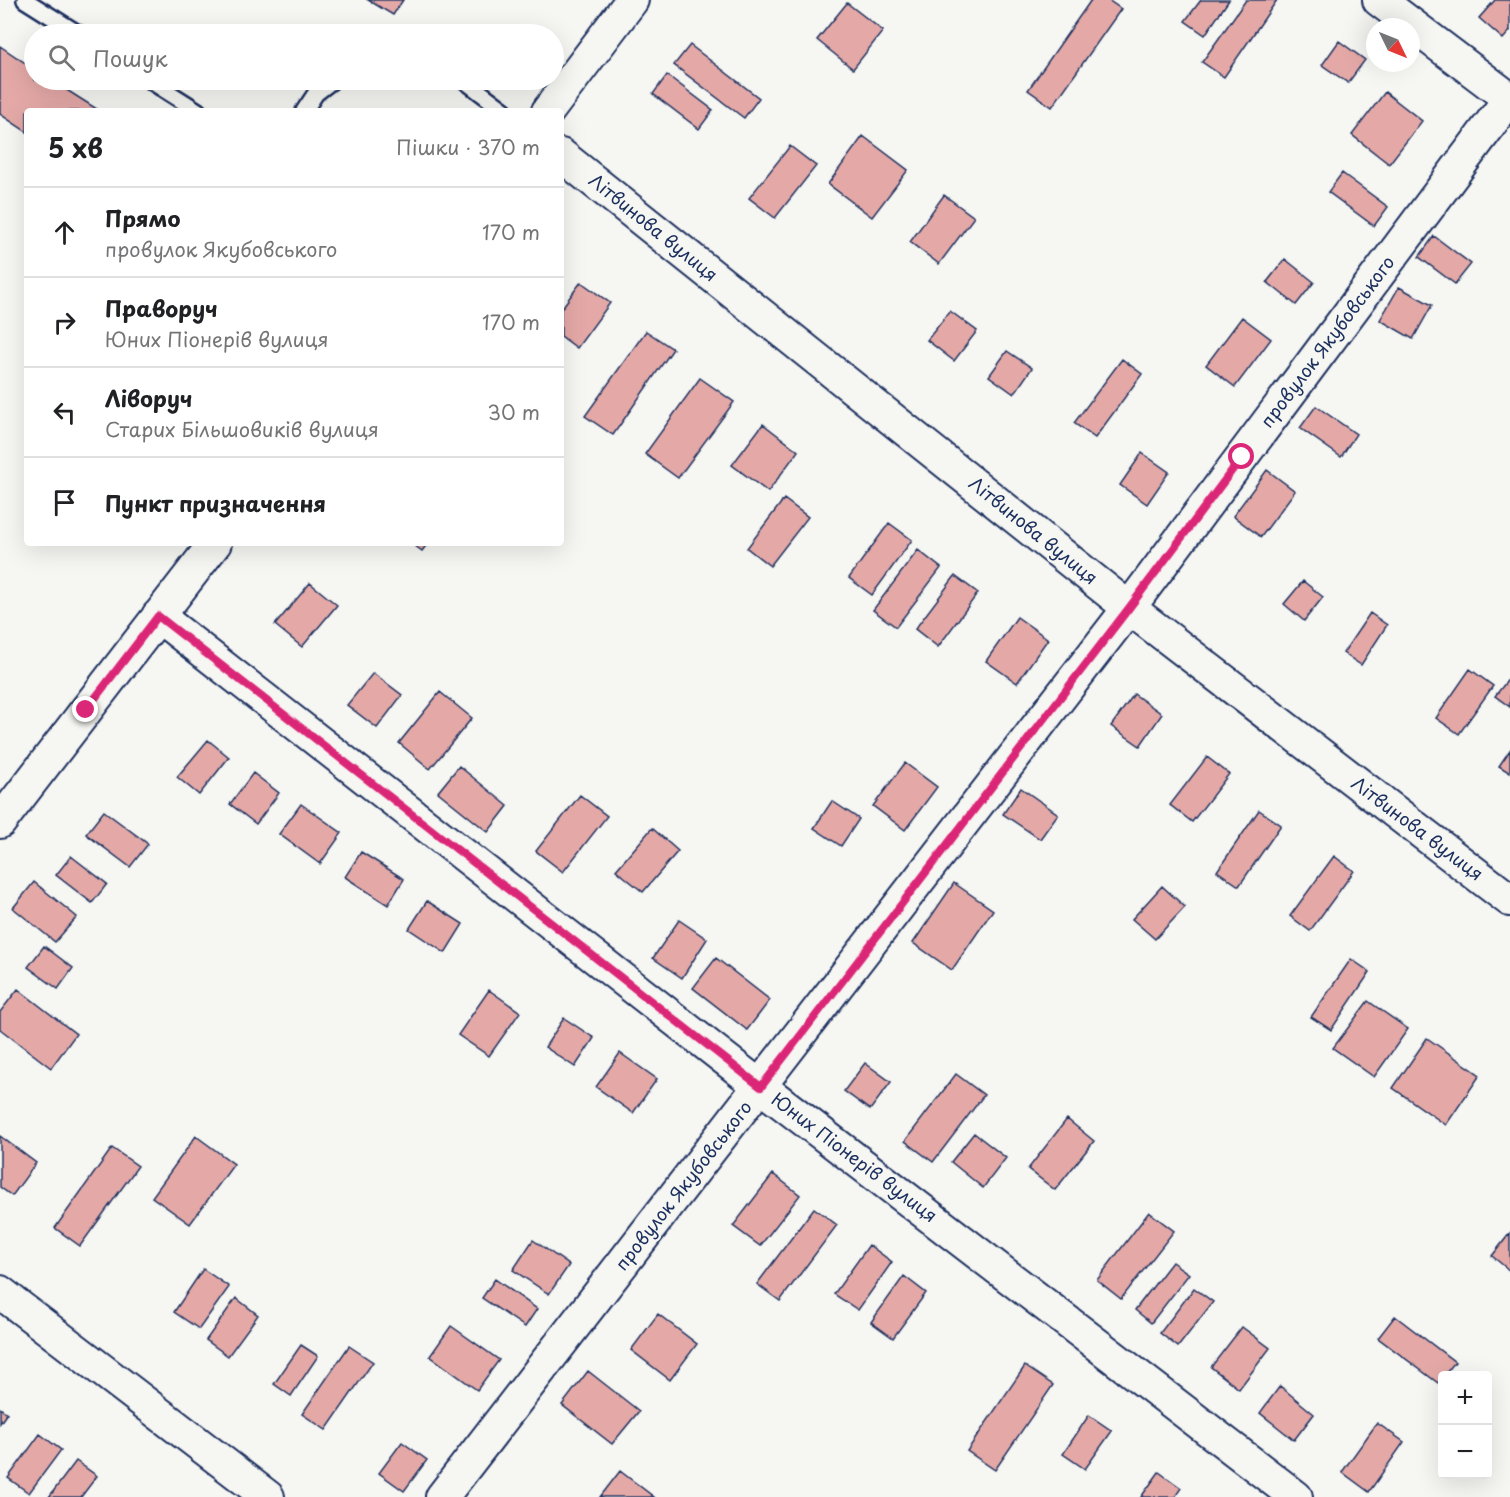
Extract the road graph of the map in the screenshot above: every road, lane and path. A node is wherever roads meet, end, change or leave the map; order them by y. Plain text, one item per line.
1 (26, 0) edge
2 (632, 0) edge
3 (1379, 0) edge
4 (63, 24) edge
5 (165, 90) edge
6 (320, 90) edge
7 (477, 90) edge
8 (564, 90) edge
9 (564, 90) edge
10 (1510, 99) edge
11 (193, 108) edge
12 (306, 108) edge
13 (501, 108) edge
14 (550, 108) edge
15 (564, 157) edge
16 (213, 546) edge
17 (1129, 608) junction
18 (158, 616) junction
19 (0, 822) edge
20 (1510, 900) edge
21 (761, 1087) junction
22 (0, 1292) edge
23 (268, 1497) edge
24 (442, 1497) edge
25 (1296, 1497) edge

1 - 4 lane
2 - 9 street
3 - 10 street
5 - 11 lane
6 - 12 lane
7 - 13 lane
8 - 14 street
10 - 17 street, провулок Якубовського
15 - 17 street, Літвинова вулиця
16 - 18 street
17 - 20 street, Літвинова вулиця
17 - 21 street, провулок Якубовського
18 - 19 street
18 - 21 street, Юних Піонерів вулиця
21 - 24 street, провулок Якубовського
21 - 25 street, Юних Піонерів вулиця
22 - 23 street

